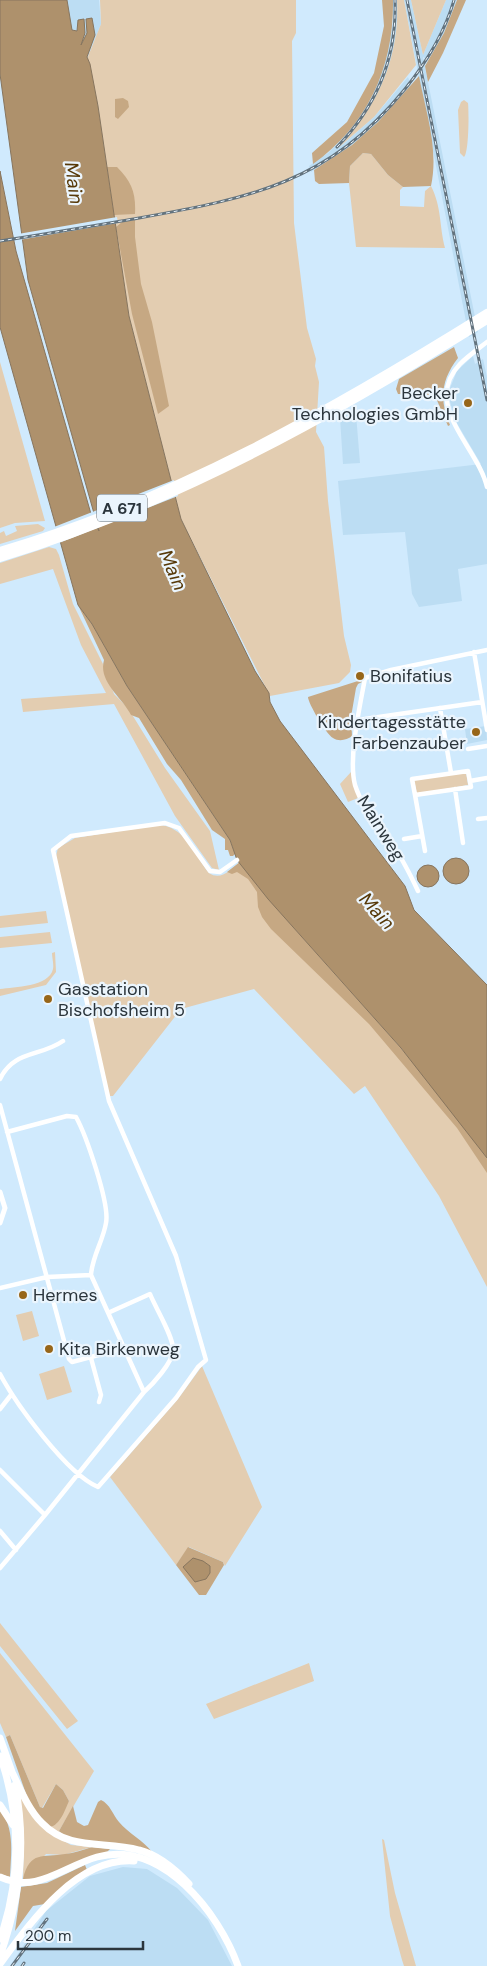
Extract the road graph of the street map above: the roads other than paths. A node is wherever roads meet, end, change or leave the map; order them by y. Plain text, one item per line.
1 (487, 313) edge
2 (487, 320) edge
3 (487, 342) edge
4 (487, 487) edge
5 (46, 540) junction
6 (2, 550) edge
7 (0, 558) edge
8 (487, 650) edge
9 (474, 652) junction
10 (482, 702) junction
11 (440, 708) junction
12 (358, 720) junction
13 (487, 730) edge
14 (487, 746) edge
15 (468, 749) dead end
16 (450, 773) junction
17 (487, 778) edge
18 (470, 781) junction
19 (455, 789) junction
20 (414, 795) junction
21 (487, 818) edge
22 (478, 819) dead end
23 (422, 836) junction
24 (404, 839) dead end
25 (463, 843) dead end
26 (425, 851) dead end
27 (237, 860) dead end
28 (418, 891) dead end
29 (63, 1041) dead end
30 (0, 1079) edge
31 (0, 1105) edge
32 (7, 1132) junction
33 (0, 1192) edge
34 (0, 1223) edge
35 (91, 1275) junction
36 (47, 1277) junction
37 (0, 1288) edge
38 (110, 1312) junction
39 (125, 1348) junction
40 (90, 1358) junction
41 (0, 1374) edge
42 (144, 1392) junction
43 (11, 1395) junction
44 (99, 1402) dead end
45 (0, 1409) edge
46 (0, 1470) edge
47 (78, 1472) junction
48 (45, 1515) junction
49 (0, 1531) edge
50 (16, 1550) junction
51 (0, 1568) edge
52 (0, 1738) edge
53 (0, 1756) edge
54 (11, 1770) junction
55 (0, 1805) edge
56 (15, 1828) junction
57 (155, 1865) junction
58 (3, 1878) edge
59 (206, 1906) junction
60 (0, 1939) edge
61 (0, 1956) edge
62 (0, 1964) edge
63 (238, 1966) edge

1 - 5 highway, A 671
2 - 5 highway, A 671
3 - 4 street
5 - 6 highway, A 671
5 - 7 highway, A 671
8 - 9 street, Mainweg
9 - 10 street
9 - 12 street, Mainweg
10 - 11 street
10 - 13 street
11 - 12 street
11 - 16 street
12 - 28 street, Mainweg
14 - 15 street
16 - 18 street
16 - 20 street
17 - 18 street
18 - 19 street
19 - 20 street
19 - 25 street
20 - 23 street
21 - 22 street
23 - 24 street
23 - 26 street
27 - 47 street
29 - 30 street
31 - 32 street
32 - 35 street
32 - 36 street
33 - 34 street
35 - 36 street
35 - 38 street
36 - 37 street
36 - 40 street
38 - 39 street
38 - 42 street
39 - 40 street
39 - 42 street
40 - 44 street
41 - 43 street
42 - 47 street
43 - 45 street
43 - 47 street
46 - 48 street
47 - 48 street
48 - 50 street
49 - 50 street
50 - 51 street
52 - 54 highway
53 - 56 highway
54 - 59 highway
54 - 61 highway
55 - 56 highway
56 - 60 highway
57 - 58 highway
57 - 59 highway
57 - 62 highway
59 - 63 highway

